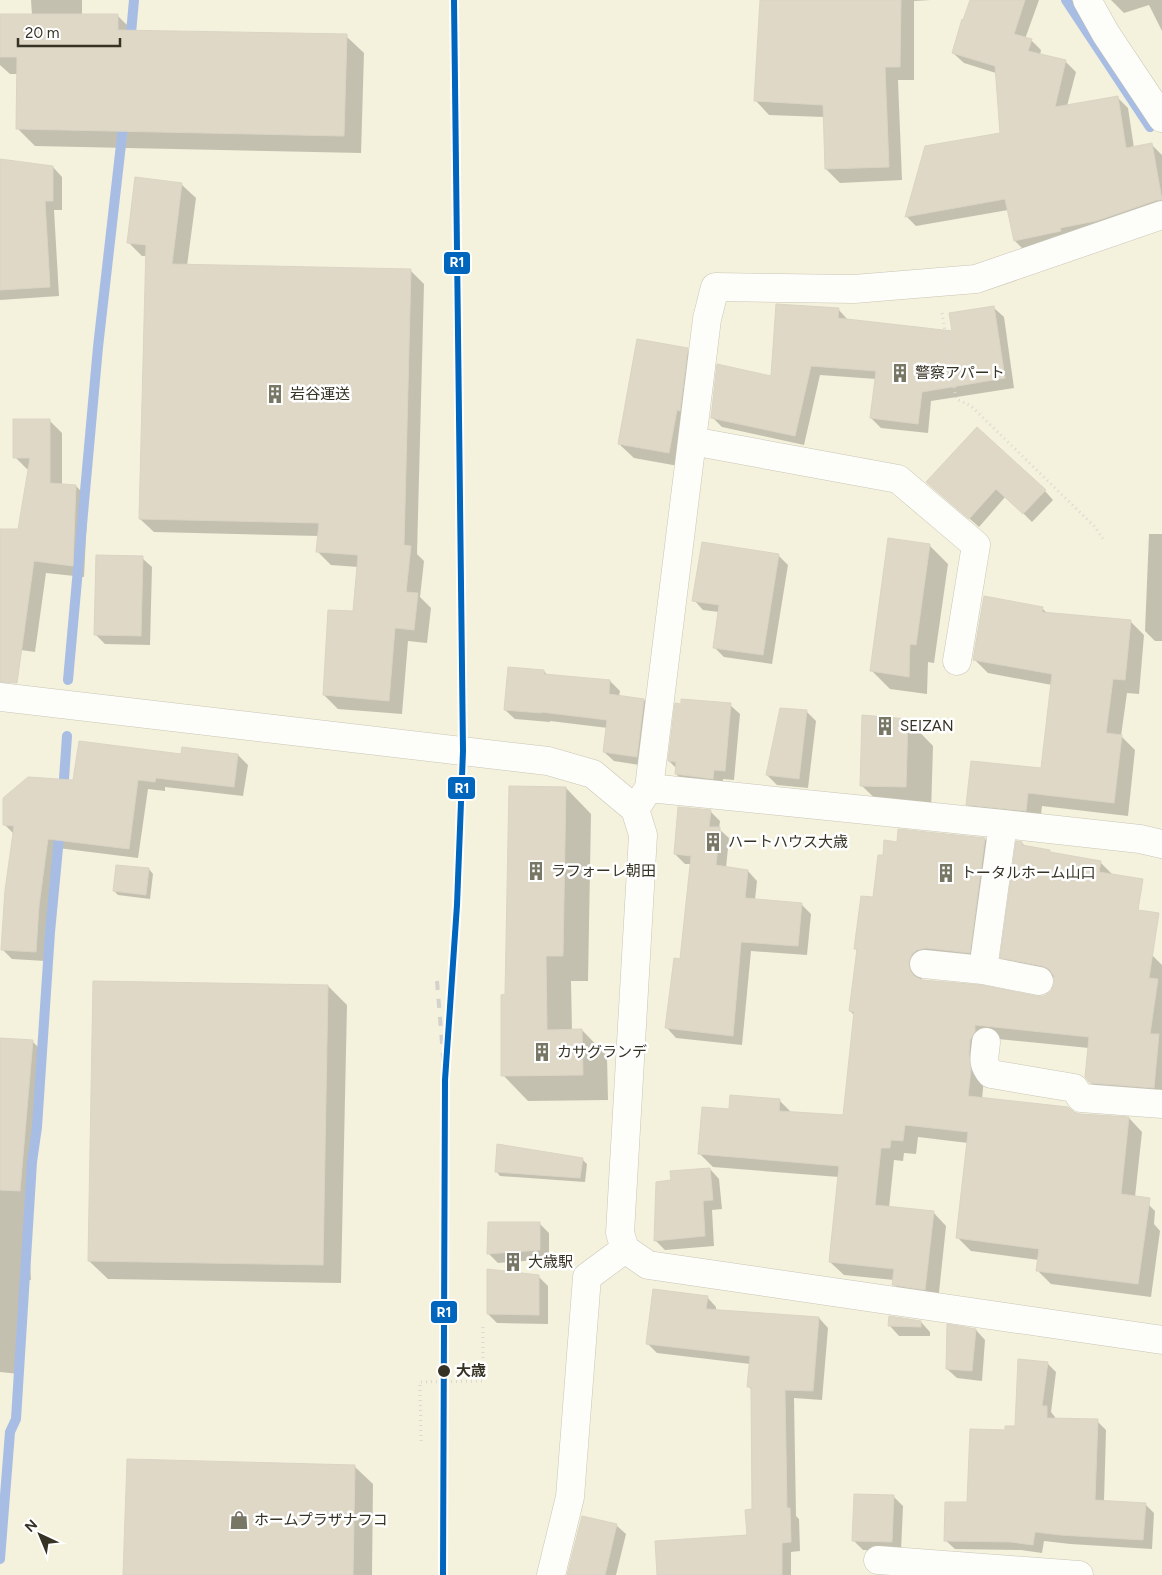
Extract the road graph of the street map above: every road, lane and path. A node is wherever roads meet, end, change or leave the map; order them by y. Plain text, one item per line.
1 (1087, 0) edge
2 (1162, 118) edge
3 (1162, 215) edge
4 (936, 283) junction
5 (692, 441) junction
6 (1103, 539) dead end
7 (957, 661) dead end
8 (0, 697) edge
9 (642, 799) junction
10 (1003, 824) junction
11 (1162, 844) edge
12 (924, 964) dead end
13 (982, 970) junction
14 (1039, 981) dead end
15 (986, 1042) dead end
16 (1162, 1104) edge
17 (625, 1249) junction
18 (484, 1327) dead end
19 (1162, 1340) edge
20 (421, 1441) dead end
21 (878, 1560) dead end
22 (551, 1575) edge
23 (1079, 1575) edge

1 - 2 street
3 - 4 street
4 - 5 street
4 - 6 path
5 - 7 street
5 - 9 street
8 - 9 street
9 - 10 street
9 - 17 street
10 - 11 street
10 - 13 street
12 - 13 street
13 - 14 street
15 - 16 street
17 - 19 street
17 - 22 street
18 - 20 path
21 - 23 street

